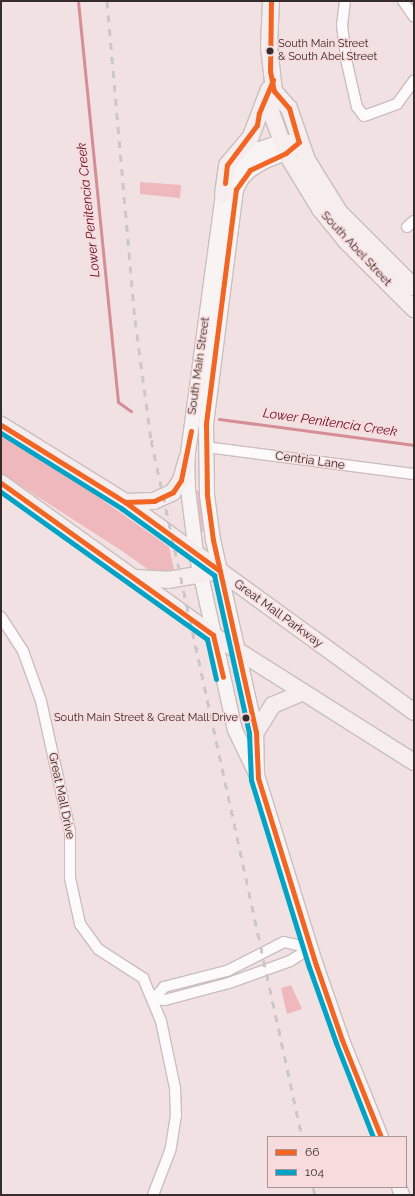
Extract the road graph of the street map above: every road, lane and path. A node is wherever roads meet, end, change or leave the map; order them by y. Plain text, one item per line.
1 (270, 1) edge
2 (345, 1) edge
3 (403, 1) edge
4 (414, 17) edge
5 (414, 81) edge
6 (274, 86) junction
7 (299, 142) junction
8 (283, 148) junction
9 (224, 194) junction
10 (392, 277) junction
11 (414, 287) edge
12 (414, 309) edge
13 (203, 334) junction
14 (218, 335) junction
15 (1, 425) edge
16 (206, 447) junction
17 (187, 459) junction
18 (414, 474) edge
19 (1, 483) edge
20 (125, 502) junction
21 (196, 553) junction
22 (220, 571) junction
23 (200, 574) junction
24 (135, 578) junction
25 (1, 617) edge
26 (213, 635) junction
27 (238, 650) junction
28 (303, 692) junction
29 (414, 712) edge
30 (256, 732) junction
31 (414, 762) edge
32 (258, 778) junction
33 (311, 948) junction
34 (154, 999) junction
35 (381, 1136) edge
36 (153, 1195) edge

1 - 6 main road
2 - 5 street
3 - 4 street
6 - 7 main road
6 - 8 main road
6 - 9 main road
7 - 8 main road, South Main Street
7 - 10 main road, South Abel Street
8 - 9 main road, South Main Street
8 - 10 main road, South Abel Street
8 - 14 main road, South Main Street
9 - 13 main road, South Main Street
10 - 11 main road, South Abel Street
10 - 12 main road, South Abel Street
13 - 14 main road
13 - 17 main road, South Main Street
14 - 16 main road, South Main Street
15 - 20 main road, Great Mall Parkway
16 - 18 street, Centria Lane
16 - 22 main road, South Main Street
17 - 20 main road
17 - 21 main road, South Main Street
19 - 24 main road
20 - 21 main road, Great Mall Parkway
21 - 22 main road, Great Mall Parkway
21 - 23 main road, South Main Street
22 - 23 main road
22 - 27 main road, South Main Street
22 - 29 main road, Great Mall Parkway
23 - 24 main road
23 - 26 main road, South Main Street
24 - 26 main road
25 - 34 street, Great Mall Drive
26 - 27 main road
26 - 32 main road, South Main Street
27 - 28 main road
27 - 30 main road, South Main Street
28 - 30 main road
28 - 31 main road
30 - 32 main road, South Main Street
32 - 33 main road, South Main Street
33 - 34 street
33 - 34 street
33 - 35 main road, South Main Street
34 - 36 street, Great Mall Drive

